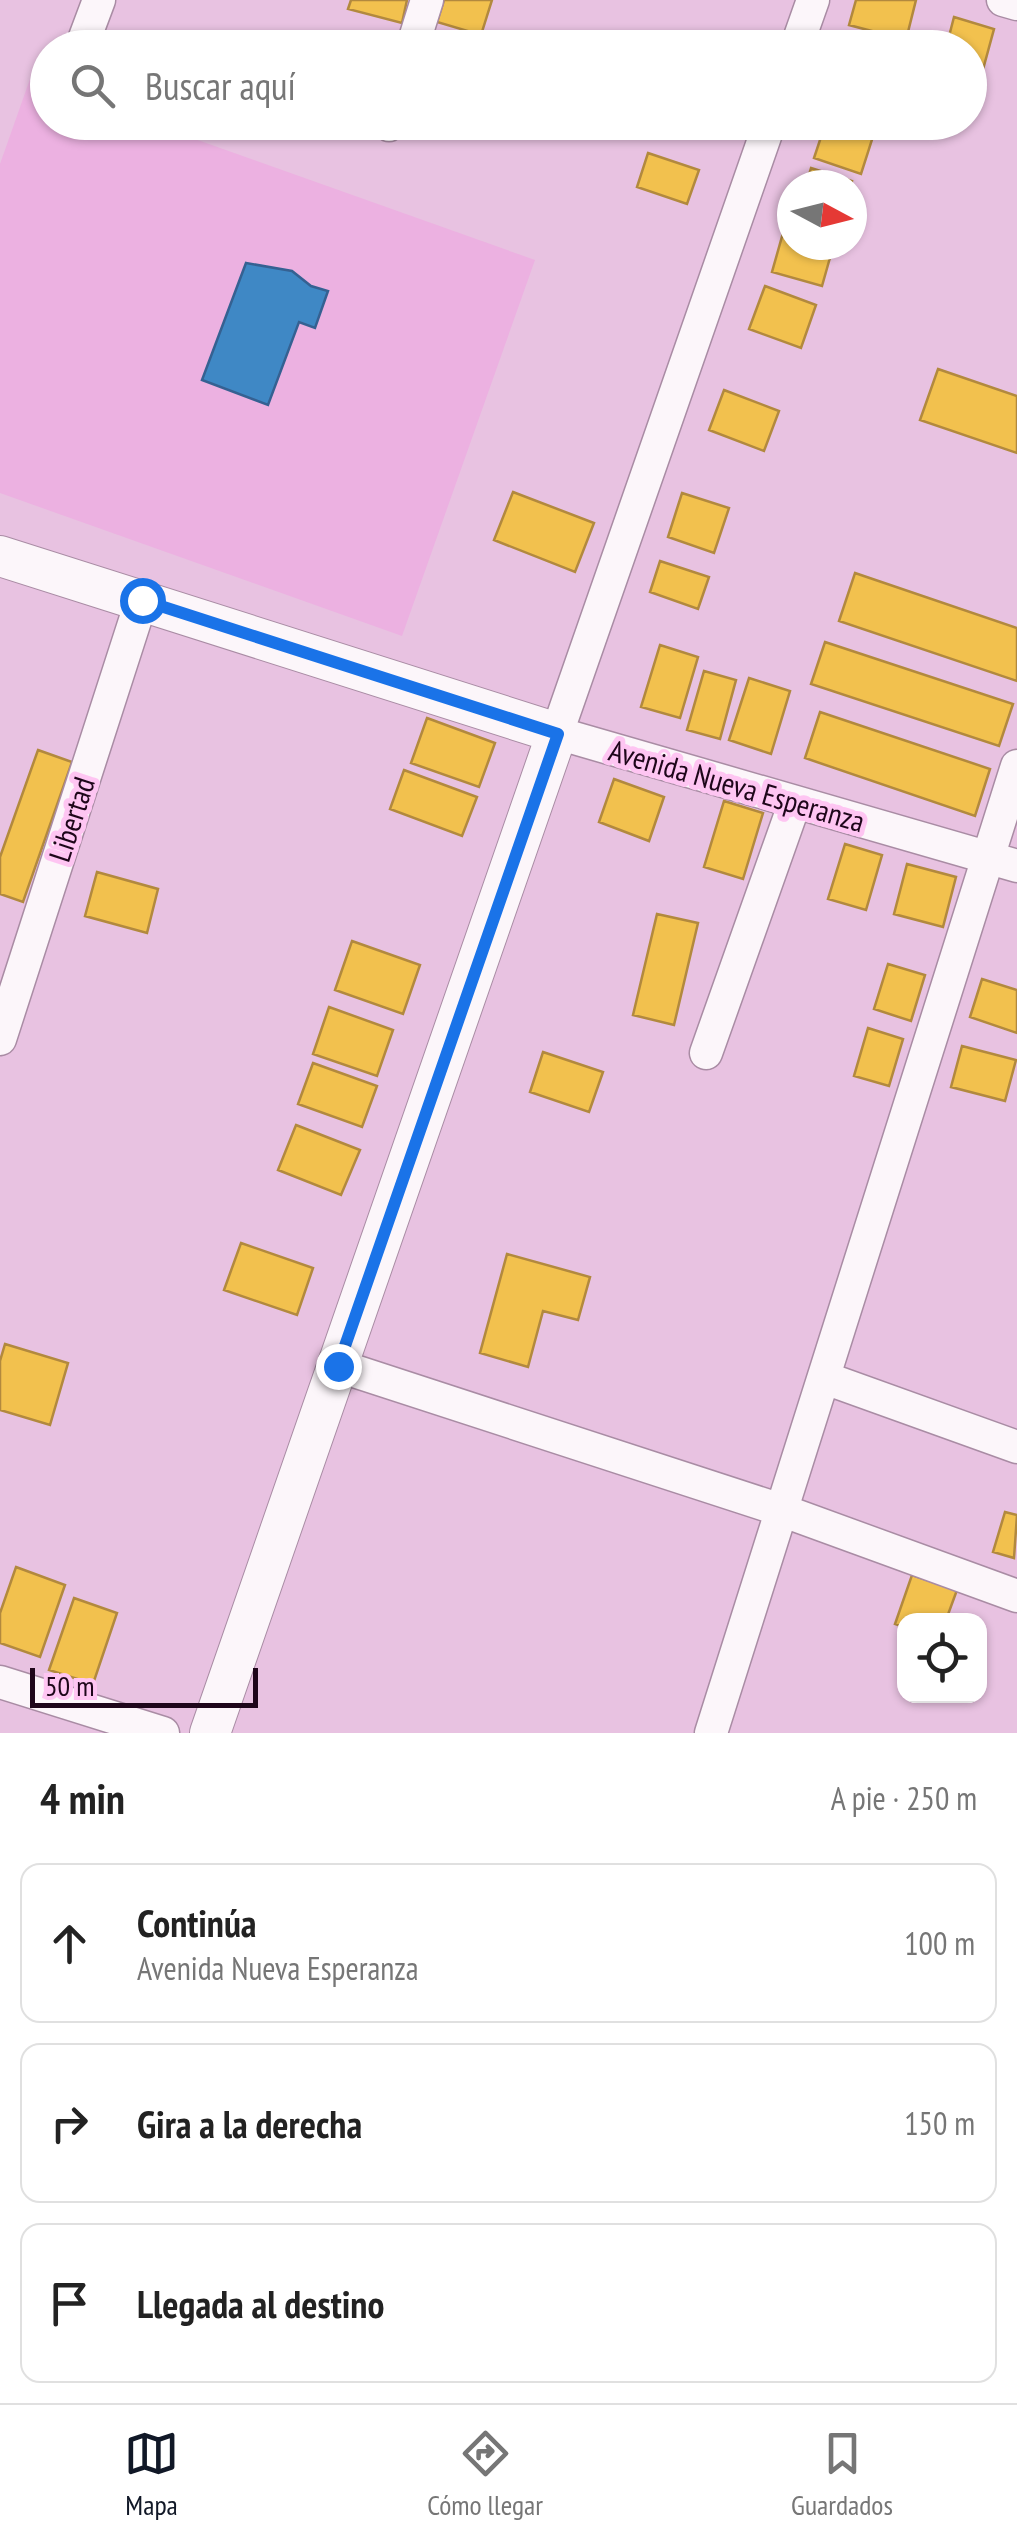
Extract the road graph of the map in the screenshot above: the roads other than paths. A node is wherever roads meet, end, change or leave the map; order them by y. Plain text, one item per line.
1 (99, 0) edge
2 (426, 0) edge
3 (812, 0) edge
4 (1002, 0) edge
5 (1017, 4) edge
6 (88, 30) edge
7 (417, 30) edge
8 (802, 30) edge
9 (764, 140) edge
10 (0, 556) edge
11 (142, 600) junction
12 (558, 734) junction
13 (1017, 766) edge
14 (794, 802) junction
15 (1002, 862) edge
16 (0, 1038) edge
17 (706, 1053) dead end
18 (338, 1366) junction
19 (825, 1378) junction
20 (1017, 1447) edge
21 (781, 1510) junction
22 (1017, 1596) edge
23 (0, 1682) edge
24 (163, 1733) edge
25 (210, 1733) edge
26 (711, 1733) edge

1 - 6 street
2 - 7 street
3 - 8 street
4 - 5 street
9 - 12 street
10 - 11 street, Avenida Nueva Esperanza
11 - 12 street, Avenida Nueva Esperanza
11 - 16 street, Libertad
12 - 14 street, Avenida Nueva Esperanza
12 - 18 street
13 - 15 street
14 - 15 street, Avenida Nueva Esperanza
14 - 17 street
15 - 19 street
18 - 21 street
18 - 25 street
19 - 20 street
19 - 21 street
21 - 22 street
21 - 26 street
23 - 24 street

